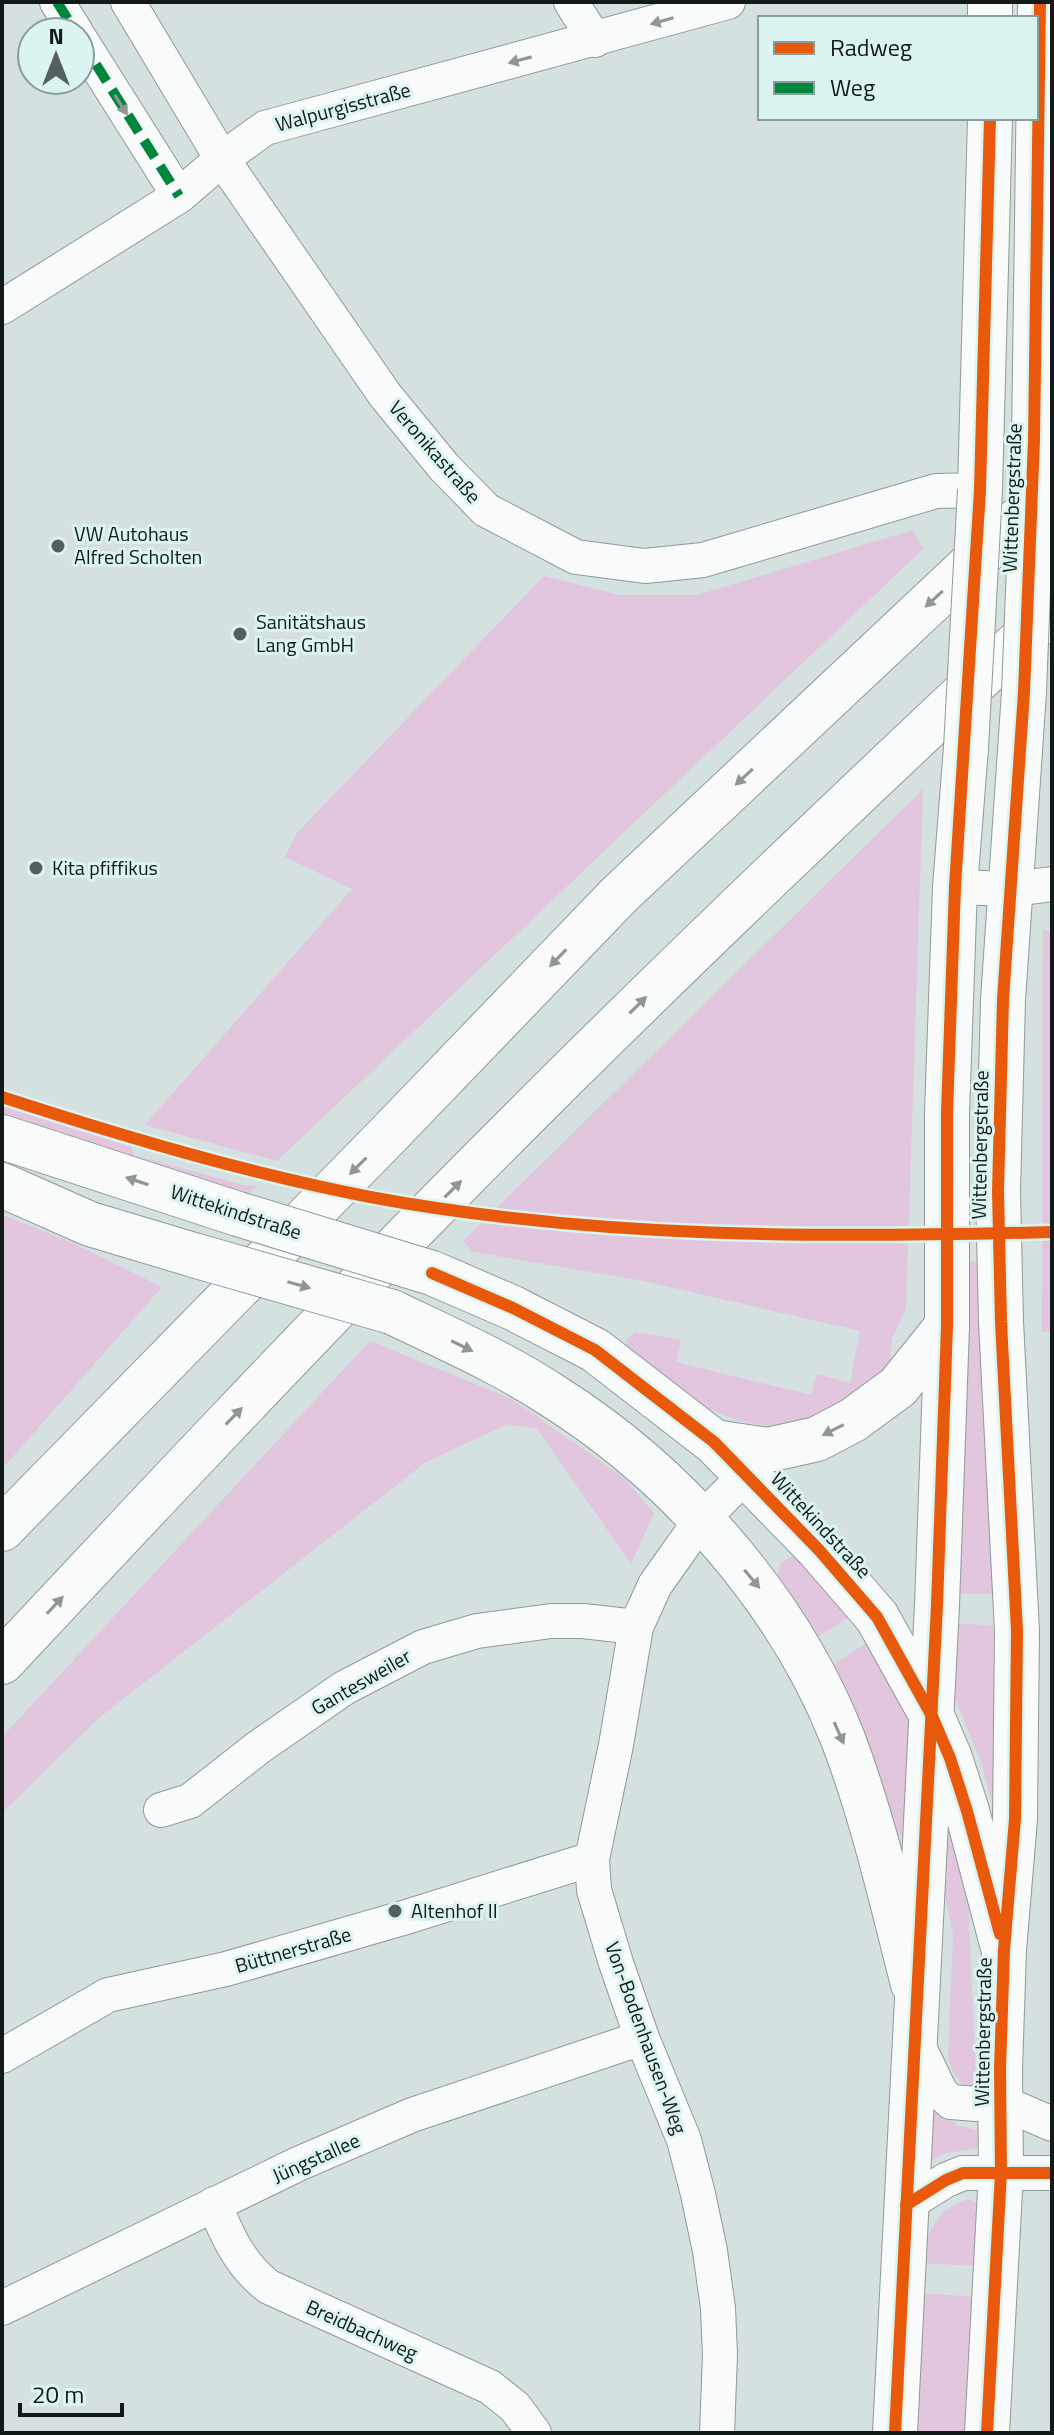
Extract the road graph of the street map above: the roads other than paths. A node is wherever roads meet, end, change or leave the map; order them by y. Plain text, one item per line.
1 (128, 2) edge
2 (571, 2) edge
3 (728, 2) edge
4 (1040, 2) edge
5 (595, 40) junction
6 (96, 64) edge
7 (990, 120) edge
8 (222, 159) junction
9 (179, 196) junction
10 (2, 307) edge
11 (1052, 488) edge
12 (980, 490) junction
13 (1052, 611) edge
14 (955, 887) junction
15 (1032, 887) edge
16 (2, 1137) edge
17 (2, 1185) edge
18 (947, 1326) junction
19 (714, 1442) junction
20 (746, 1475) junction
21 (701, 1520) junction
22 (2, 1529) edge
23 (636, 1627) junction
24 (2, 1662) edge
25 (932, 1716) junction
26 (161, 1810) dead end
27 (592, 1859) junction
28 (1004, 1950) junction
29 (916, 2022) junction
30 (642, 2038) junction
31 (2, 2056) edge
32 (1001, 2086) junction
33 (1052, 2124) edge
34 (1001, 2172) junction
35 (1052, 2173) edge
36 (214, 2204) junction
37 (906, 2205) junction
38 (2, 2308) edge
39 (534, 2433) edge
40 (717, 2433) edge
41 (895, 2433) edge
42 (987, 2433) edge

1 - 8 street, Veronikastraße
2 - 5 street
3 -> 5 street, Walpurgisstraße
4 - 15 main road, Wittenbergstraße, bridge
5 -> 8 street, Walpurgisstraße
6 -> 9 street
7 - 12 main road, Wittenbergstraße
8 - 9 street, Walpurgisstraße
8 - 12 street, Veronikastraße
9 - 10 street, Walpurgisstraße
11 -> 22 main road
12 - 14 main road, Wittenbergstraße, bridge
24 -> 13 main road
14 - 15 street
14 - 18 main road, Wittenbergstraße
15 - 28 main road, Wittenbergstraße
19 -> 16 main road, Wittekindstraße, bridge
17 -> 21 main road, bridge
18 -> 19 main road
18 - 25 main road, Wittenbergstraße
19 - 20 main road, Wittekindstraße
20 - 21 street, Wittekindstraße
20 - 25 main road, Wittekindstraße
21 - 23 street, Von-Bodenhausen-Weg
21 -> 29 main road
23 - 26 street, Gantesweiler
23 - 27 street, Von-Bodenhausen-Weg
25 - 28 main road, Wittekindstraße
25 - 29 main road, Wittenbergstraße
27 - 30 street, Von-Bodenhausen-Weg
27 - 31 street, Büttnerstraße
28 - 32 main road, Wittenbergstraße
29 - 32 street, Wittenbergstraße
29 - 37 main road, Wittenbergstraße
30 - 36 street, Jüngstallee
30 - 40 street, Von-Bodenhausen-Weg
32 - 33 street
32 - 34 main road, Wittenbergstraße
34 - 35 street
34 - 37 street
34 - 42 main road, Wittenbergstraße
36 - 38 street, Jüngstallee
36 - 39 street, Breidbachweg
37 - 41 main road, Wittenbergstraße

